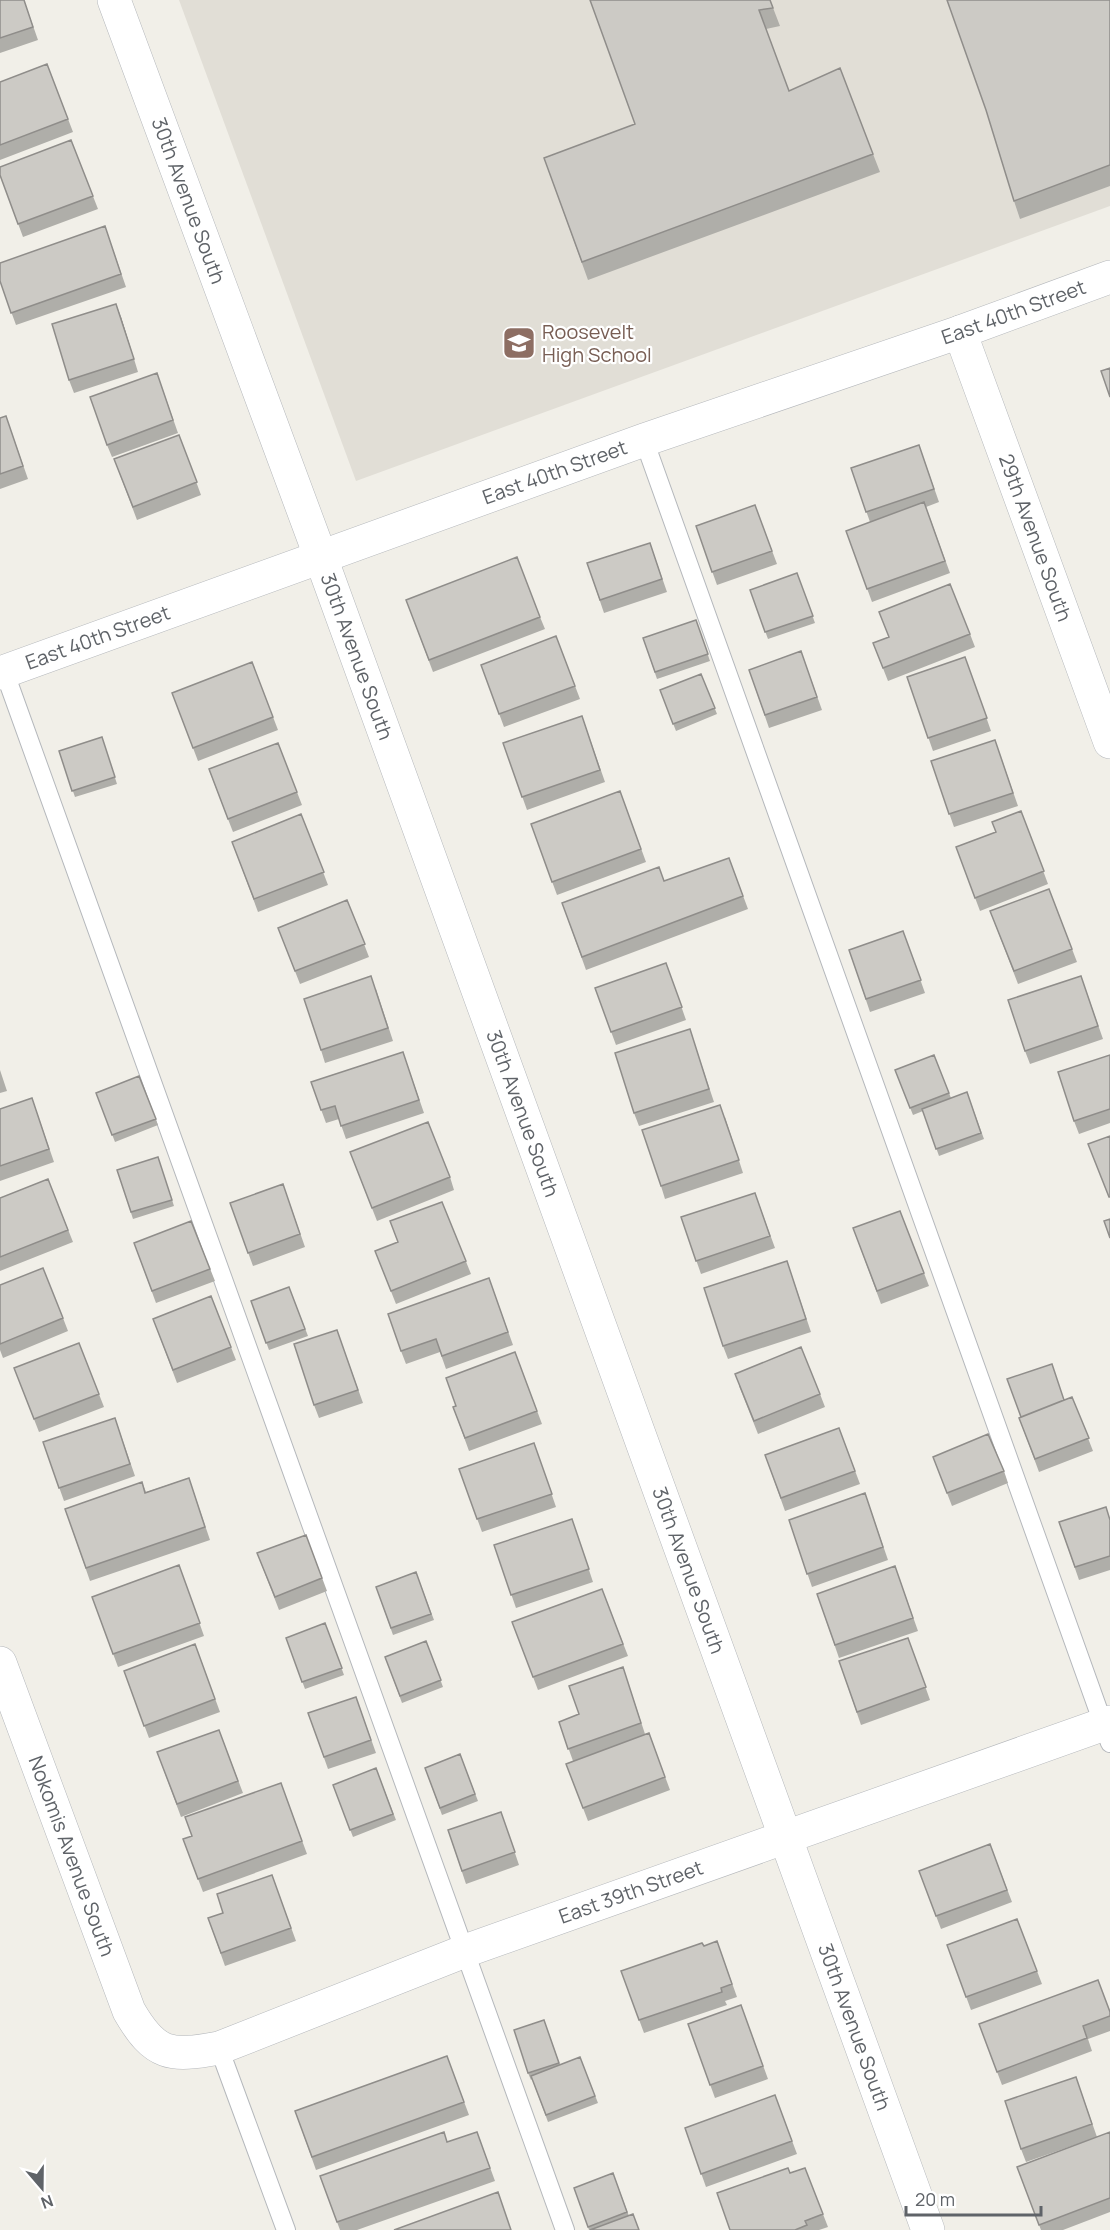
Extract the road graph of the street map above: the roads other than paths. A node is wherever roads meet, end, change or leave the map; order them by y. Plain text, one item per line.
1 (114, 0) edge
2 (1110, 277) edge
3 (960, 333) junction
4 (644, 440) junction
5 (321, 558) junction
6 (1, 668) edge
7 (1110, 742) edge
8 (0, 1663) edge
9 (1108, 1730) edge
10 (784, 1837) junction
11 (465, 1951) junction
12 (151, 2044) joint
13 (219, 2048) junction
14 (286, 2230) edge
15 (565, 2230) edge
16 (928, 2230) edge

1 - 5 street, 30th Avenue South
2 - 3 street, East 40th Street
3 - 4 street, East 40th Street
3 - 7 street, 29th Avenue South
4 - 5 street, East 40th Street
4 - 9 lane
5 - 6 street, East 40th Street
5 - 10 street, 30th Avenue South
6 - 11 lane
8 - 12 street, Nokomis Avenue South
9 - 10 street, East 39th Street
10 - 11 street, East 39th Street
10 - 16 street, 30th Avenue South
11 - 13 street, East 39th Street
11 - 15 lane
12 - 13 street, East 39th Street
13 - 14 lane

